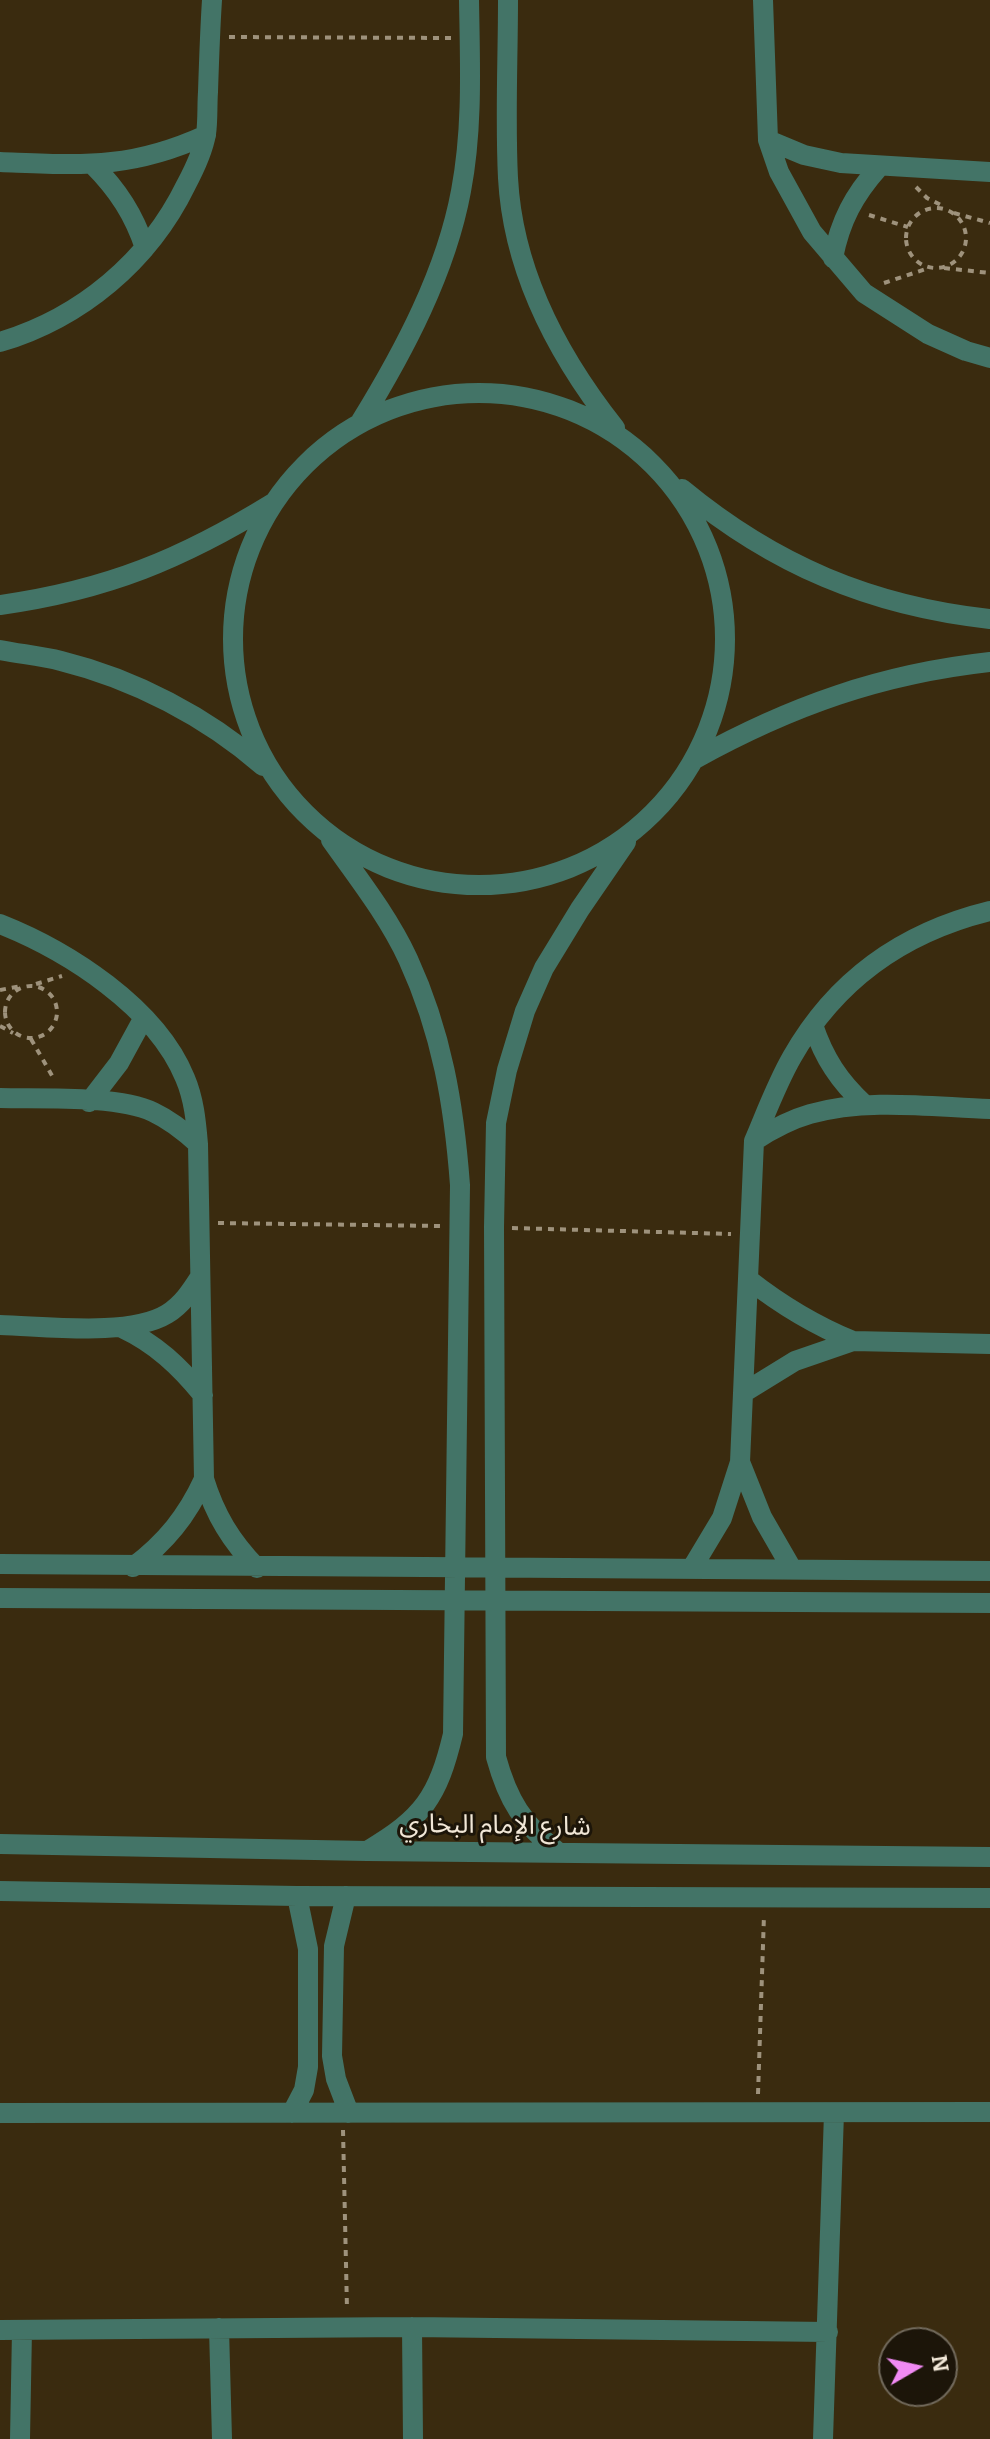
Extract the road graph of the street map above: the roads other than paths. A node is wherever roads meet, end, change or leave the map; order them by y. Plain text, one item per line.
1 (469, 0) edge
2 (508, 0) edge
3 (763, 0) edge
4 (210, 2) edge
5 (206, 135) junction
6 (768, 140) junction
7 (0, 162) edge
8 (93, 165) junction
9 (879, 167) junction
10 (990, 172) edge
11 (145, 248) junction
12 (833, 258) junction
13 (0, 342) edge
14 (990, 358) edge
15 (361, 421) junction
16 (623, 438) junction
17 (662, 474) junction
18 (273, 503) junction
19 (0, 605) edge
20 (990, 619) edge
21 (0, 650) edge
22 (990, 662) edge
23 (695, 759) junction
24 (272, 774) junction
25 (327, 833) junction
26 (631, 835) junction
27 (990, 911) edge
28 (0, 924) edge
29 (143, 1019) junction
30 (813, 1025) junction
31 (0, 1098) edge
32 (89, 1102) junction
33 (865, 1105) junction
34 (990, 1109) edge
35 (754, 1141) junction
36 (198, 1144) junction
37 (200, 1277) junction
38 (748, 1279) junction
39 (0, 1325) edge
40 (122, 1328) junction
41 (853, 1341) junction
42 (990, 1344) edge
43 (743, 1393) junction
44 (203, 1395) junction
45 (740, 1462) junction
46 (204, 1479) junction
47 (0, 1564) edge
48 (133, 1567) junction
49 (455, 1567) junction
50 (257, 1568) junction
51 (494, 1568) junction
52 (692, 1568) junction
53 (792, 1569) junction
54 (990, 1571) edge
55 (0, 1598) edge
56 (494, 1600) junction
57 (455, 1601) junction
58 (990, 1603) edge
59 (0, 1844) edge
60 (367, 1851) junction
61 (558, 1852) junction
62 (990, 1857) edge
63 (0, 1891) edge
64 (297, 1896) junction
65 (346, 1896) junction
66 (990, 1898) edge
67 (990, 2112) edge
68 (0, 2113) edge
69 (292, 2113) junction
70 (345, 2113) junction
71 (834, 2113) junction
72 (412, 2327) junction
73 (219, 2328) junction
74 (0, 2330) edge
75 (22, 2330) junction
76 (828, 2332) junction
77 (20, 2439) edge
78 (222, 2439) edge
79 (413, 2439) edge
80 (823, 2439) edge

1 - 15 street
2 - 16 street
3 - 6 street
4 - 5 street
5 - 8 street
5 - 11 street
6 - 9 street
6 - 12 street
7 - 8 street
8 - 11 street
9 - 10 street
9 - 12 street
11 - 13 street
12 - 14 street
15 - 16 street
15 - 18 street
16 - 17 street
17 - 20 street
17 - 23 street
18 - 19 street
18 - 24 street
21 - 24 street
22 - 23 street
23 - 26 street
24 - 25 street
25 - 26 street
25 - 49 street
26 - 51 street
27 - 30 street
28 - 29 street
29 - 32 street
29 - 36 street
30 - 33 street
30 - 35 street
31 - 32 street
32 - 36 street
33 - 34 street
33 - 35 street
35 - 38 street
36 - 37 street
37 - 40 street
37 - 44 street
38 - 41 street
38 - 43 street
39 - 40 street
40 - 44 street
41 - 42 street
41 - 43 street
43 - 45 street
44 - 46 street
45 - 52 street
45 - 53 street
46 - 48 street
46 - 50 street
47 - 48 street
48 - 50 street
49 - 50 street
49 - 51 street
49 - 57 street
51 - 52 street
51 - 56 street
52 - 53 street
53 - 54 street
55 - 57 street
56 - 57 street
56 - 58 street
56 - 61 street
57 - 60 street
59 - 60 street, شارع الإمام البخاري
60 - 61 street, شارع الإمام البخاري
61 - 62 street, شارع الإمام البخاري
63 - 64 street
64 - 65 street
64 - 69 street
65 - 66 street
65 - 70 street
67 - 71 street
68 - 69 street
69 - 70 street
70 - 71 street
71 - 76 street
72 - 73 street
72 - 76 street
72 - 79 street
73 - 75 street
73 - 78 street
74 - 75 street
75 - 77 street
76 - 80 street

